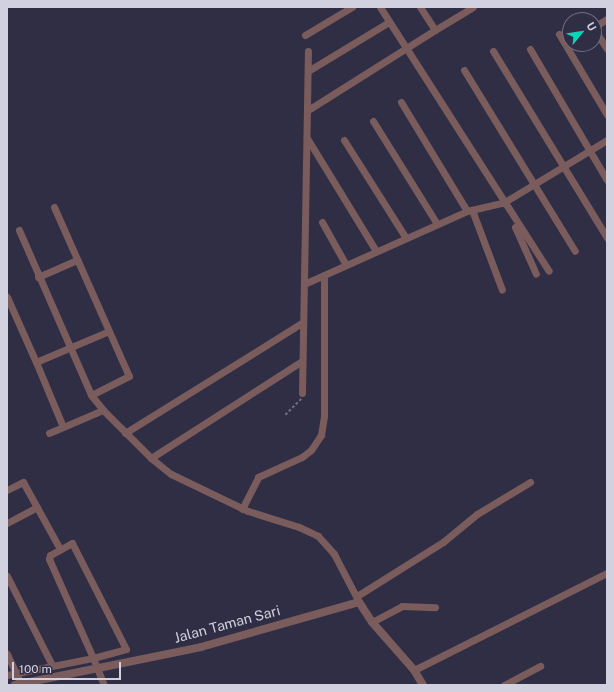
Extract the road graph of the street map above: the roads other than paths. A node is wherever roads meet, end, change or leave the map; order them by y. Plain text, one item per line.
1 (352, 7) edge
2 (380, 7) edge
3 (420, 7) edge
4 (473, 7) edge
5 (460, 10) edge
6 (389, 22) junction
7 (435, 30) junction
8 (560, 34) dead end
9 (305, 35) dead end
10 (405, 48) junction
11 (530, 49) dead end
12 (308, 51) dead end
13 (493, 52) dead end
14 (464, 70) dead end
15 (308, 71) junction
16 (400, 102) dead end
17 (308, 110) junction
18 (607, 115) edge
19 (373, 121) dead end
20 (307, 138) junction
21 (344, 140) dead end
22 (607, 140) edge
23 (590, 151) junction
24 (562, 168) junction
25 (607, 180) edge
26 (534, 185) junction
27 (503, 202) junction
28 (54, 207) dead end
29 (470, 210) junction
30 (508, 210) junction
31 (322, 222) dead end
32 (437, 224) junction
33 (19, 230) dead end
34 (406, 238) junction
35 (607, 238) edge
36 (376, 251) junction
37 (575, 251) dead end
38 (77, 260) junction
39 (346, 265) junction
40 (549, 271) dead end
41 (536, 274) dead end
42 (324, 275) junction
43 (38, 277) junction
44 (304, 284) junction
45 (502, 290) dead end
46 (7, 297) edge
47 (302, 323) junction
48 (109, 331) junction
49 (70, 347) junction
50 (302, 361) junction
51 (36, 362) junction
52 (302, 393) road end
53 (91, 395) junction
54 (103, 410) junction
55 (64, 427) junction
56 (49, 433) dead end
57 (125, 433) junction
58 (151, 458) junction
59 (530, 482) dead end
60 (7, 490) edge
61 (37, 506) junction
62 (242, 509) junction
63 (7, 523) edge
64 (60, 549) junction
65 (607, 573) edge
66 (7, 576) edge
67 (358, 599) junction
68 (435, 607) dead end
69 (372, 622) junction
70 (7, 654) edge
71 (93, 658) junction
72 (52, 665) junction
73 (540, 666) dead end
74 (97, 668) junction
75 (414, 670) junction
76 (16, 673) junction
77 (7, 675) edge
78 (18, 684) edge
79 (104, 685) edge
80 (423, 685) edge
81 (504, 685) edge

1 - 9 street
2 - 6 street
3 - 7 street
4 - 5 street
5 - 7 street
6 - 10 street
6 - 15 street
7 - 10 street
8 - 18 street
10 - 17 street
10 - 27 street
11 - 23 street
12 - 15 street
13 - 24 street
14 - 26 street
15 - 17 street
16 - 29 street
17 - 20 street
19 - 32 street
20 - 36 street
20 - 44 street
21 - 34 street
22 - 23 street
23 - 24 street
23 - 25 street
24 - 26 street
24 - 35 street
26 - 27 street
26 - 37 street
27 - 29 street
27 - 30 street
28 - 38 street
29 - 32 street
29 - 45 street
30 - 40 street
30 - 41 street
31 - 39 street
32 - 34 street
33 - 43 street
34 - 36 street
36 - 39 street
38 - 43 street
38 - 48 street
39 - 42 street
42 - 44 street
42 - 62 street
43 - 49 street
44 - 47 street
46 - 51 street
47 - 50 street
47 - 57 street
48 - 49 street
48 - 53 street
49 - 51 street
49 - 53 street
50 - 52 street
50 - 58 street
51 - 55 street
53 - 54 street
54 - 55 street
54 - 57 street
55 - 56 street
57 - 58 street
58 - 62 street
59 - 67 street
60 - 61 street
61 - 63 street
61 - 64 street
62 - 67 street
64 - 71 street
64 - 71 street
65 - 75 street
66 - 72 street
67 - 69 street
67 - 74 street, Jalan Taman Sari
68 - 69 street
69 - 75 street
70 - 76 street
71 - 72 street
71 - 74 street
72 - 76 street
73 - 81 street
74 - 78 street, Jalan Taman Sari
74 - 79 street
75 - 80 street
76 - 77 street
76 - 78 street

